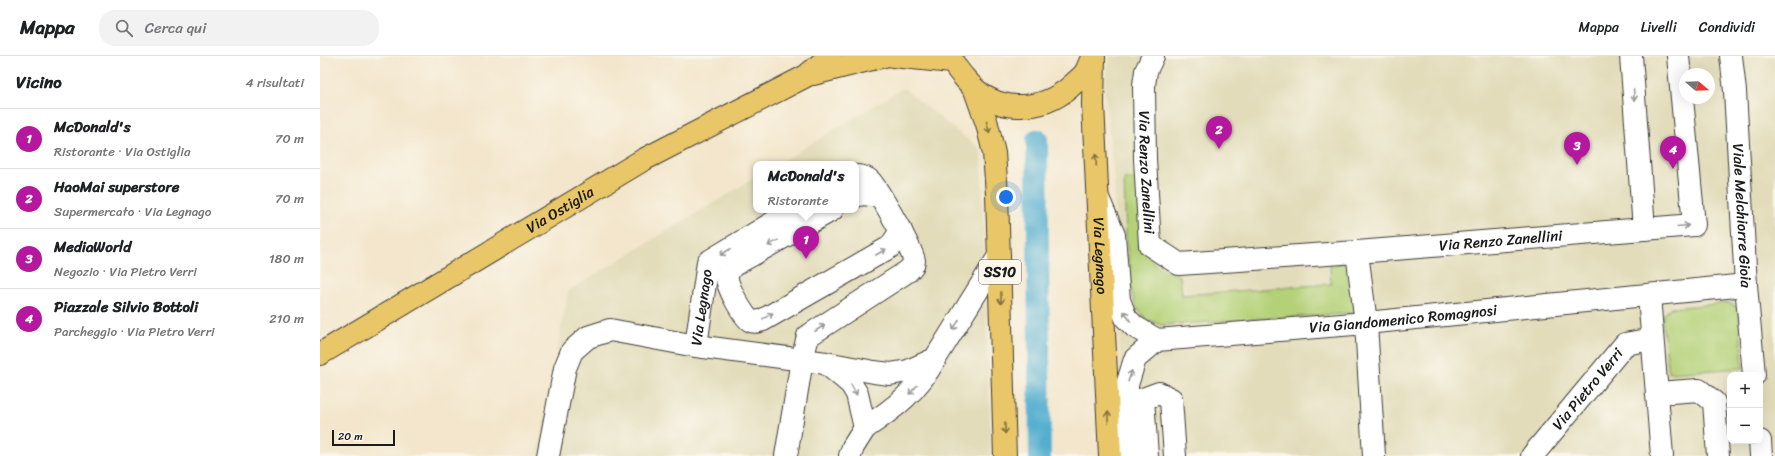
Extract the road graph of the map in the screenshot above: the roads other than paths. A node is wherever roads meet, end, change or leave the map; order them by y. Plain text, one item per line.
1 (830, 56) edge
2 (884, 56) edge
3 (893, 56) edge
4 (1094, 56) edge
5 (1153, 56) edge
6 (1630, 56) edge
7 (1678, 56) edge
8 (1731, 56) edge
9 (952, 59) edge
10 (806, 76) junction
11 (975, 90) junction
12 (859, 177) edge
13 (859, 195) edge
14 (880, 196) junction
15 (1098, 198) junction
16 (789, 213) edge
17 (827, 213) edge
18 (1644, 229) junction
19 (901, 231) junction
20 (1357, 252) junction
21 (999, 256) junction
22 (1746, 285) junction
23 (1649, 296) junction
24 (1366, 323) junction
25 (1652, 339) junction
26 (1157, 340) junction
27 (696, 346) junction
28 (320, 354) edge
29 (935, 359) junction
30 (802, 360) junction
31 (826, 363) junction
32 (1754, 372) edge
33 (1657, 392) junction
34 (865, 428) junction
35 (1760, 444) edge
36 (548, 456) edge
37 (786, 456) edge
38 (850, 456) edge
39 (1006, 456) edge
40 (1110, 456) edge
41 (1128, 456) edge
42 (1147, 456) edge
43 (1175, 456) edge
44 (1374, 456) edge
45 (1532, 456) edge
46 (1662, 456) edge
47 (1718, 456) edge
48 (1761, 456) edge

1 - 10 main road, Via Ostiglia
2 - 10 main road, Via Ostiglia
3 - 9 main road
4 - 11 main road, Via Legnago / SS10
15 -> 4 main road, Via Legnago / SS10
5 - 20 street, Via Renzo Zanellini
6 -> 18 street
18 -> 7 street, Via Renzo Zanellini
8 - 22 street, Viale Melchiorre Gioia
9 - 11 main road, Via Legnago / SS10
10 - 28 main road, Via Ostiglia
11 -> 21 main road, Via Legnago / SS10
12 - 14 street
13 - 14 street
14 - 19 street
26 -> 15 street
40 -> 15 main road, Via Legnago / SS10
16 -> 27 street, Via Legnago
17 -> 19 street
18 - 20 street, Via Renzo Zanellini
30 -> 19 street
20 - 24 street
21 -> 29 street
21 -> 39 main road, Via Legnago / SS10
22 - 23 street, Via Giandomenico Romagnosi
22 - 32 street, Viale Melchiorre Gioia
23 - 24 street, Via Giandomenico Romagnosi
23 - 25 street
24 - 26 street, Via Giandomenico Romagnosi
24 - 44 street
25 - 33 street
25 - 45 street, Via Pietro Verri
41 -> 26 street
27 - 30 street, Via Legnago
27 - 36 street
29 - 31 street, Via Legnago
29 -> 34 street
30 - 31 street, Via Legnago
30 - 37 street
31 -> 34 street
33 - 46 street
33 - 47 street
34 - 38 street
35 - 48 street
42 - 43 street

